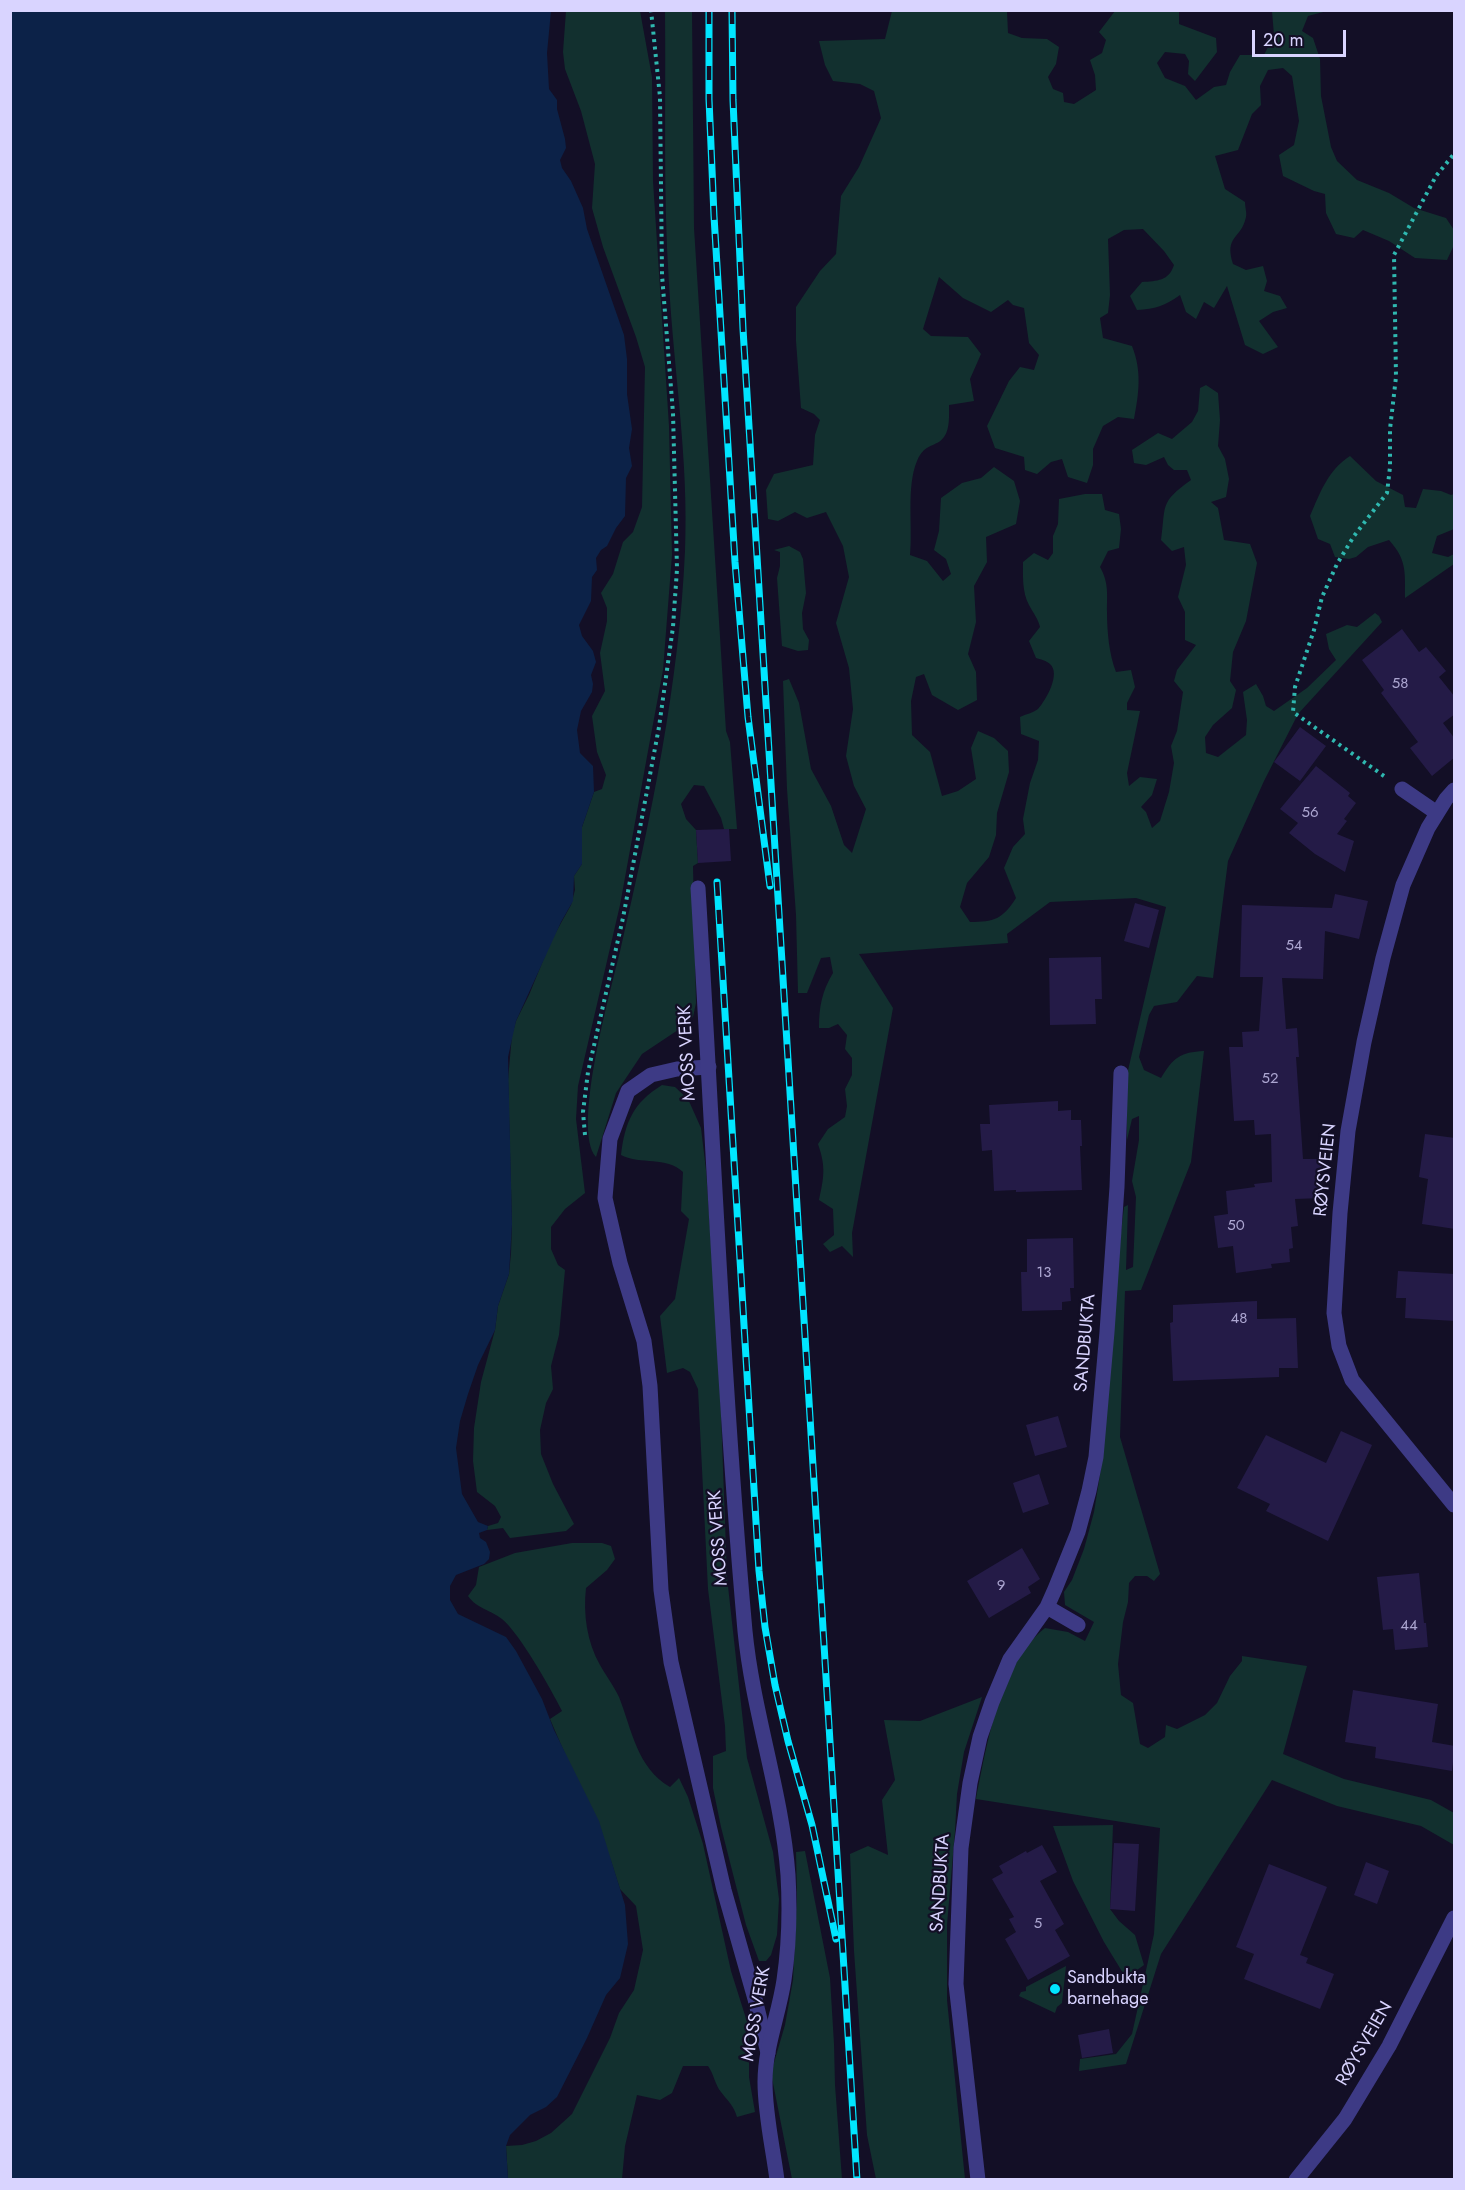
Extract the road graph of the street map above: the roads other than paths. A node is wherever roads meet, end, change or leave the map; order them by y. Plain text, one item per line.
1 (1402, 789) road end
2 (1455, 790) edge
3 (1437, 813) junction
4 (698, 888) dead end
5 (709, 1067) junction
6 (1122, 1073) dead end
7 (1455, 1505) edge
8 (1047, 1607) junction
9 (1078, 1625) dead end
10 (1455, 1918) edge
11 (768, 2054) junction
12 (777, 2180) edge
13 (978, 2180) edge
14 (1296, 2180) edge

1 - 3 street
2 - 3 street, RØYSVEIEN
3 - 7 street, RØYSVEIEN
4 - 5 street, MOSS VERK
5 - 11 street, MOSS VERK
5 - 11 street
6 - 8 street, SANDBUKTA
8 - 9 street
8 - 13 street, SANDBUKTA
10 - 14 street, RØYSVEIEN
11 - 12 street, MOSS VERK

